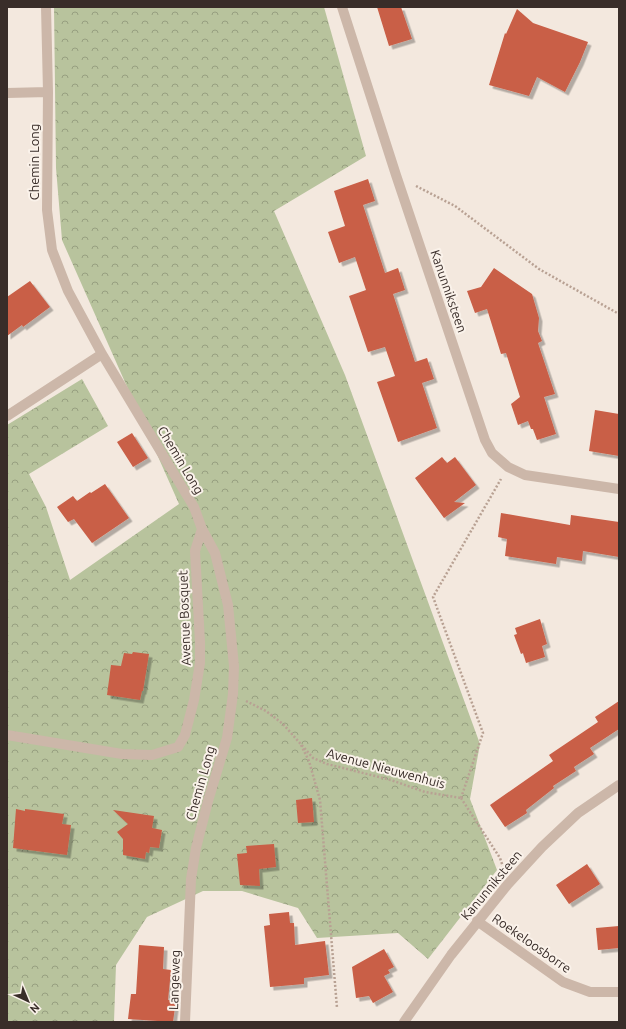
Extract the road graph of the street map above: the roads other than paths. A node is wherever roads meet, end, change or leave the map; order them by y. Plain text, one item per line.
1 (46, 7) edge
2 (342, 7) edge
3 (48, 92) junction
4 (7, 93) edge
5 (102, 354) junction
6 (7, 416) edge
7 (619, 489) edge
8 (202, 529) junction
9 (7, 735) edge
10 (619, 785) edge
11 (477, 921) junction
12 (189, 939) joint
13 (619, 992) edge
14 (185, 1022) edge
15 (404, 1022) edge

1 - 3 street, Chemin Long
2 - 7 street, Kanunniksteen
3 - 4 street
3 - 5 street, Chemin Long
5 - 6 street
5 - 8 street, Chemin Long
8 - 9 street, Avenue Bosquet
8 - 12 street, Chemin Long
10 - 11 street, Kanunniksteen
11 - 13 street, Roekeloosborre
11 - 15 street, Kanunniksteen
12 - 14 street, Langeweg

